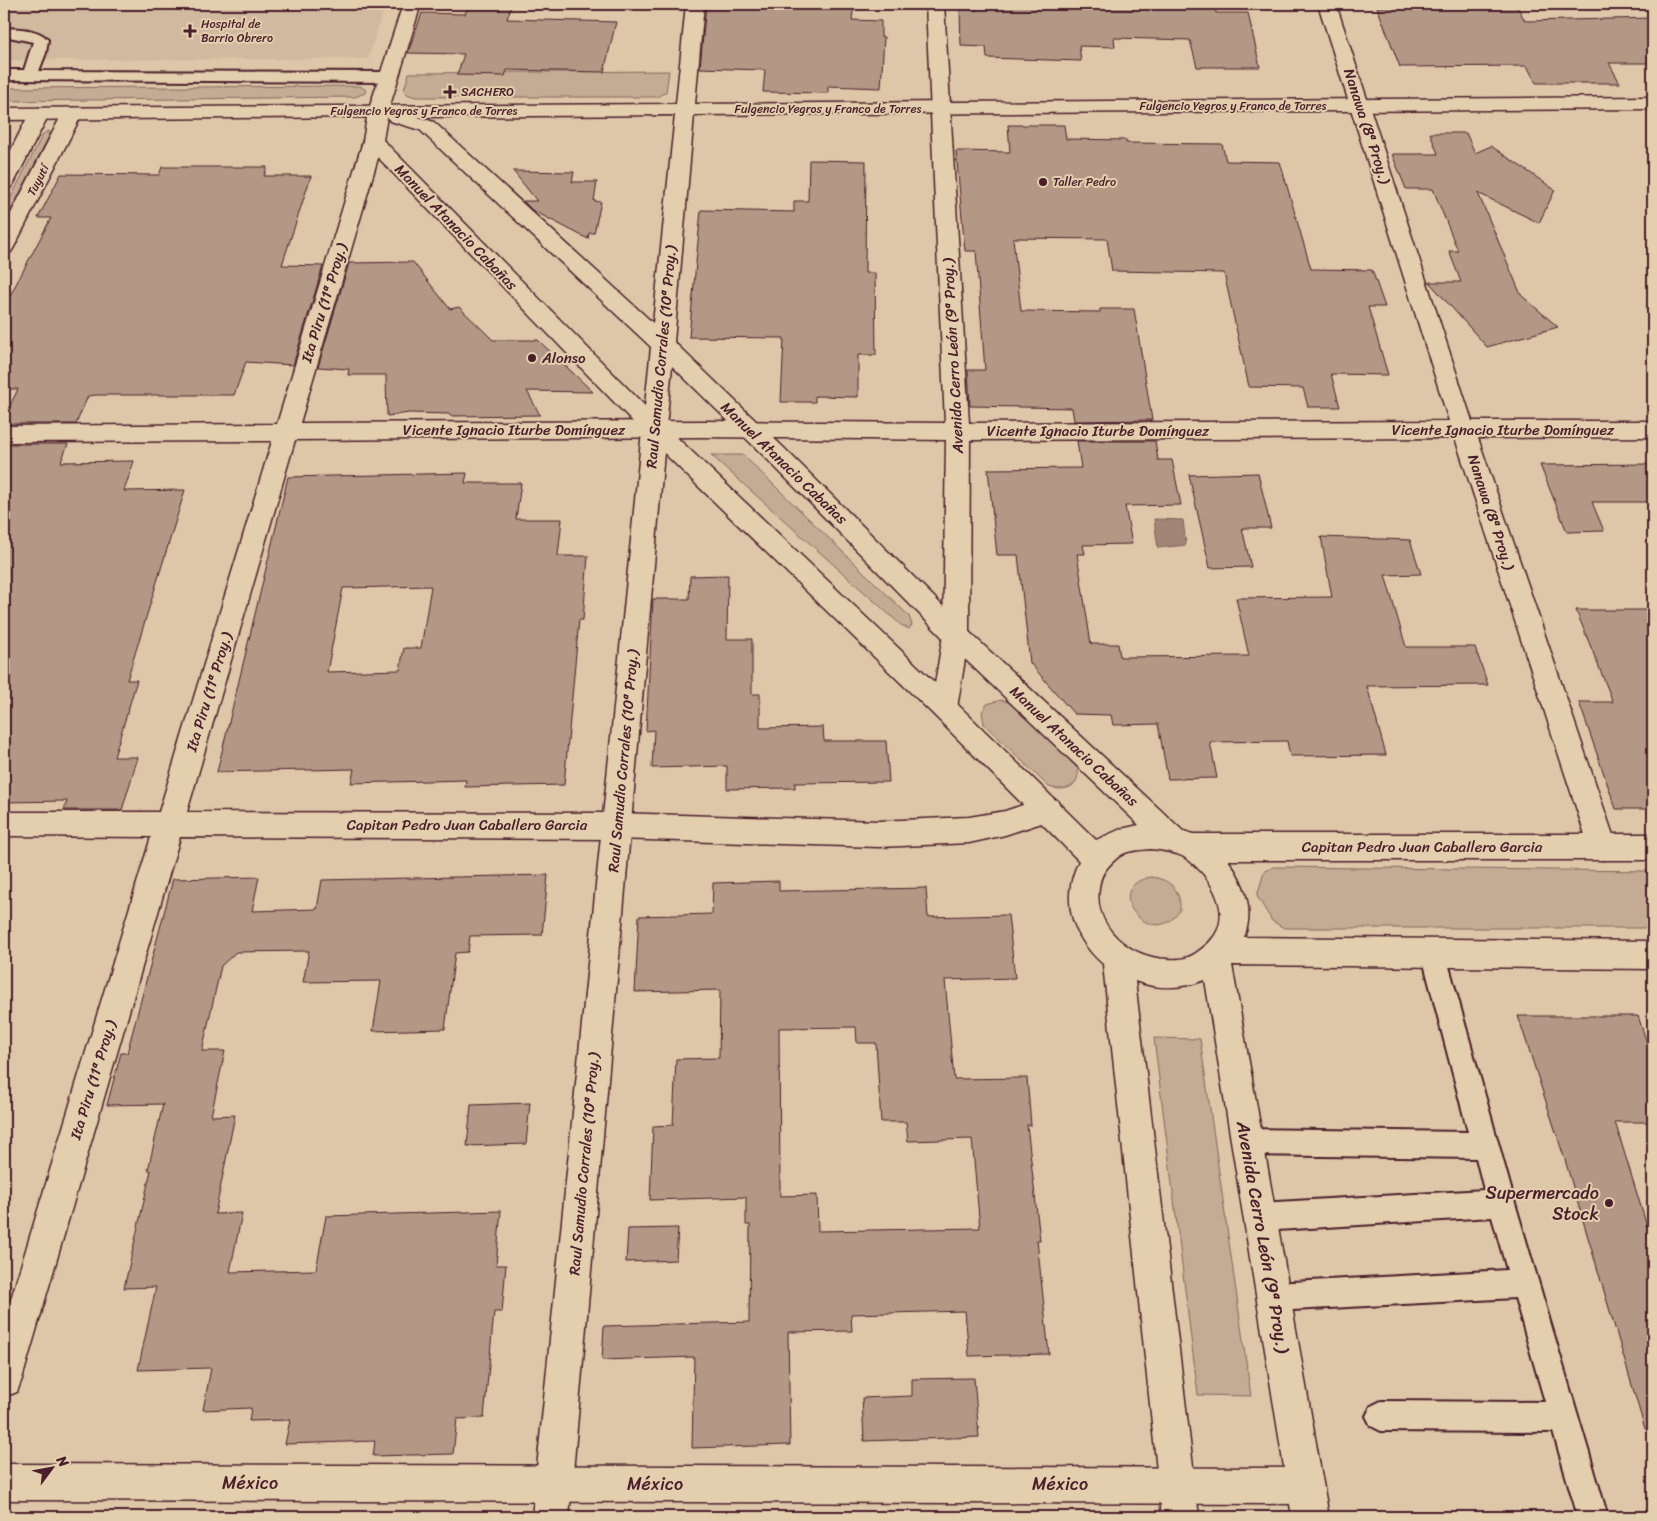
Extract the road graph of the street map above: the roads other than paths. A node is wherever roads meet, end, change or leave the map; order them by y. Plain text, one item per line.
1 (412, 4) edge
2 (694, 4) edge
3 (935, 4) edge
4 (1327, 4) edge
5 (4, 32) edge
6 (4, 75) edge
7 (30, 75) junction
8 (389, 77) junction
9 (1653, 103) edge
10 (1360, 105) junction
11 (940, 108) junction
12 (684, 110) junction
13 (378, 112) junction
14 (4, 114) edge
15 (39, 114) junction
16 (72, 114) junction
17 (372, 142) junction
18 (4, 183) edge
19 (4, 247) edge
20 (662, 344) junction
21 (654, 429) junction
22 (750, 429) junction
23 (1653, 429) edge
24 (1465, 430) junction
25 (286, 432) junction
26 (957, 432) junction
27 (4, 434) edge
28 (956, 635) junction
29 (944, 708) junction
30 (1047, 809) junction
31 (4, 824) edge
32 (169, 824) junction
33 (616, 826) junction
34 (1182, 843) junction
35 (1603, 847) junction
36 (1653, 847) edge
37 (1096, 859) junction
38 (1433, 952) junction
39 (1218, 954) junction
40 (1653, 955) edge
41 (1117, 956) junction
42 (1246, 1142) junction
43 (1484, 1145) junction
44 (1500, 1203) junction
45 (1258, 1217) junction
46 (1524, 1283) junction
47 (1274, 1297) junction
48 (4, 1379) edge
49 (1381, 1416) dead end
50 (1563, 1417) junction
51 (4, 1482) edge
52 (552, 1500) edge
53 (1179, 1501) edge
54 (1308, 1502) edge
55 (1593, 1517) edge

1 - 8 street, Ita Piru (11ª Proy.)
2 - 12 street, Raul Samudio Corrales (10ª Proy.)
3 - 11 street, Avenida Cerro León (9ª Proy.)
4 - 10 street, Nanawa (8ª Proy.)
5 - 7 lane
6 - 7 lane
7 - 8 lane
8 - 13 street, Ita Piru (11ª Proy.)
9 - 10 street, Fulgencio Yegros y Franco de Torres
10 - 11 street, Fulgencio Yegros y Franco de Torres
10 - 24 street, Nanawa (8ª Proy.)
11 - 12 street, Fulgencio Yegros y Franco de Torres
11 - 26 street, Avenida Cerro León (9ª Proy.)
12 - 13 street, Fulgencio Yegros y Franco de Torres
12 - 20 street, Raul Samudio Corrales (10ª Proy.)
13 - 16 street, Fulgencio Yegros y Franco de Torres
13 - 17 street, Ita Piru (11ª Proy.)
13 - 20 street, Manuel Atanacio Cabañas
14 - 15 street, Fulgencio Yegros y Franco de Torres
15 - 16 street, Fulgencio Yegros y Franco de Torres
15 - 18 street, Tuyutí
16 - 19 street, Tuyutí
17 - 21 street, Manuel Atanacio Cabañas
17 - 25 street, Ita Piru (11ª Proy.)
20 - 21 street, Raul Samudio Corrales (10ª Proy.)
20 - 22 street, Manuel Atanacio Cabañas
21 - 22 street, Vicente Ignacio Iturbe Domínguez
21 - 25 street, Vicente Ignacio Iturbe Domínguez
21 - 29 street, Manuel Atanacio Cabañas
21 - 33 street, Raul Samudio Corrales (10ª Proy.)
22 - 26 street, Vicente Ignacio Iturbe Domínguez
22 - 28 street, Manuel Atanacio Cabañas
23 - 24 street, Vicente Ignacio Iturbe Domínguez
24 - 26 street, Vicente Ignacio Iturbe Domínguez
24 - 35 street, Nanawa (8ª Proy.)
25 - 27 street, Vicente Ignacio Iturbe Domínguez
25 - 32 street, Ita Piru (11ª Proy.)
26 - 28 street, Avenida Cerro León (9ª Proy.)
28 - 29 street, Avenida Cerro León (9ª Proy.)
28 - 34 street, Manuel Atanacio Cabañas
29 - 30 street, Manuel Atanacio Cabañas
30 - 33 street, Capitan Pedro Juan Caballero Garcia
30 - 37 street, Manuel Atanacio Cabañas
31 - 32 street, Capitan Pedro Juan Caballero Garcia
32 - 33 street, Capitan Pedro Juan Caballero Garcia
32 - 48 street, Ita Piru (11ª Proy.)
33 - 52 street, Raul Samudio Corrales (10ª Proy.)
34 - 35 street, Capitan Pedro Juan Caballero Garcia
34 - 37 street
34 - 39 street
35 - 36 street, Capitan Pedro Juan Caballero Garcia
37 - 41 street
38 - 39 street
38 - 40 street
38 - 43 lane
39 - 41 street
39 - 42 street, Avenida Cerro León (9ª Proy.)
41 - 53 street
42 - 43 lane
42 - 45 street, Avenida Cerro León (9ª Proy.)
43 - 44 lane
44 - 45 lane
44 - 46 lane
45 - 47 street, Avenida Cerro León (9ª Proy.)
46 - 47 lane
46 - 50 lane
47 - 54 street, Avenida Cerro León (9ª Proy.)
49 - 50 lane
50 - 55 lane
51 - 52 street, México
52 - 53 street, México
53 - 54 street, México

